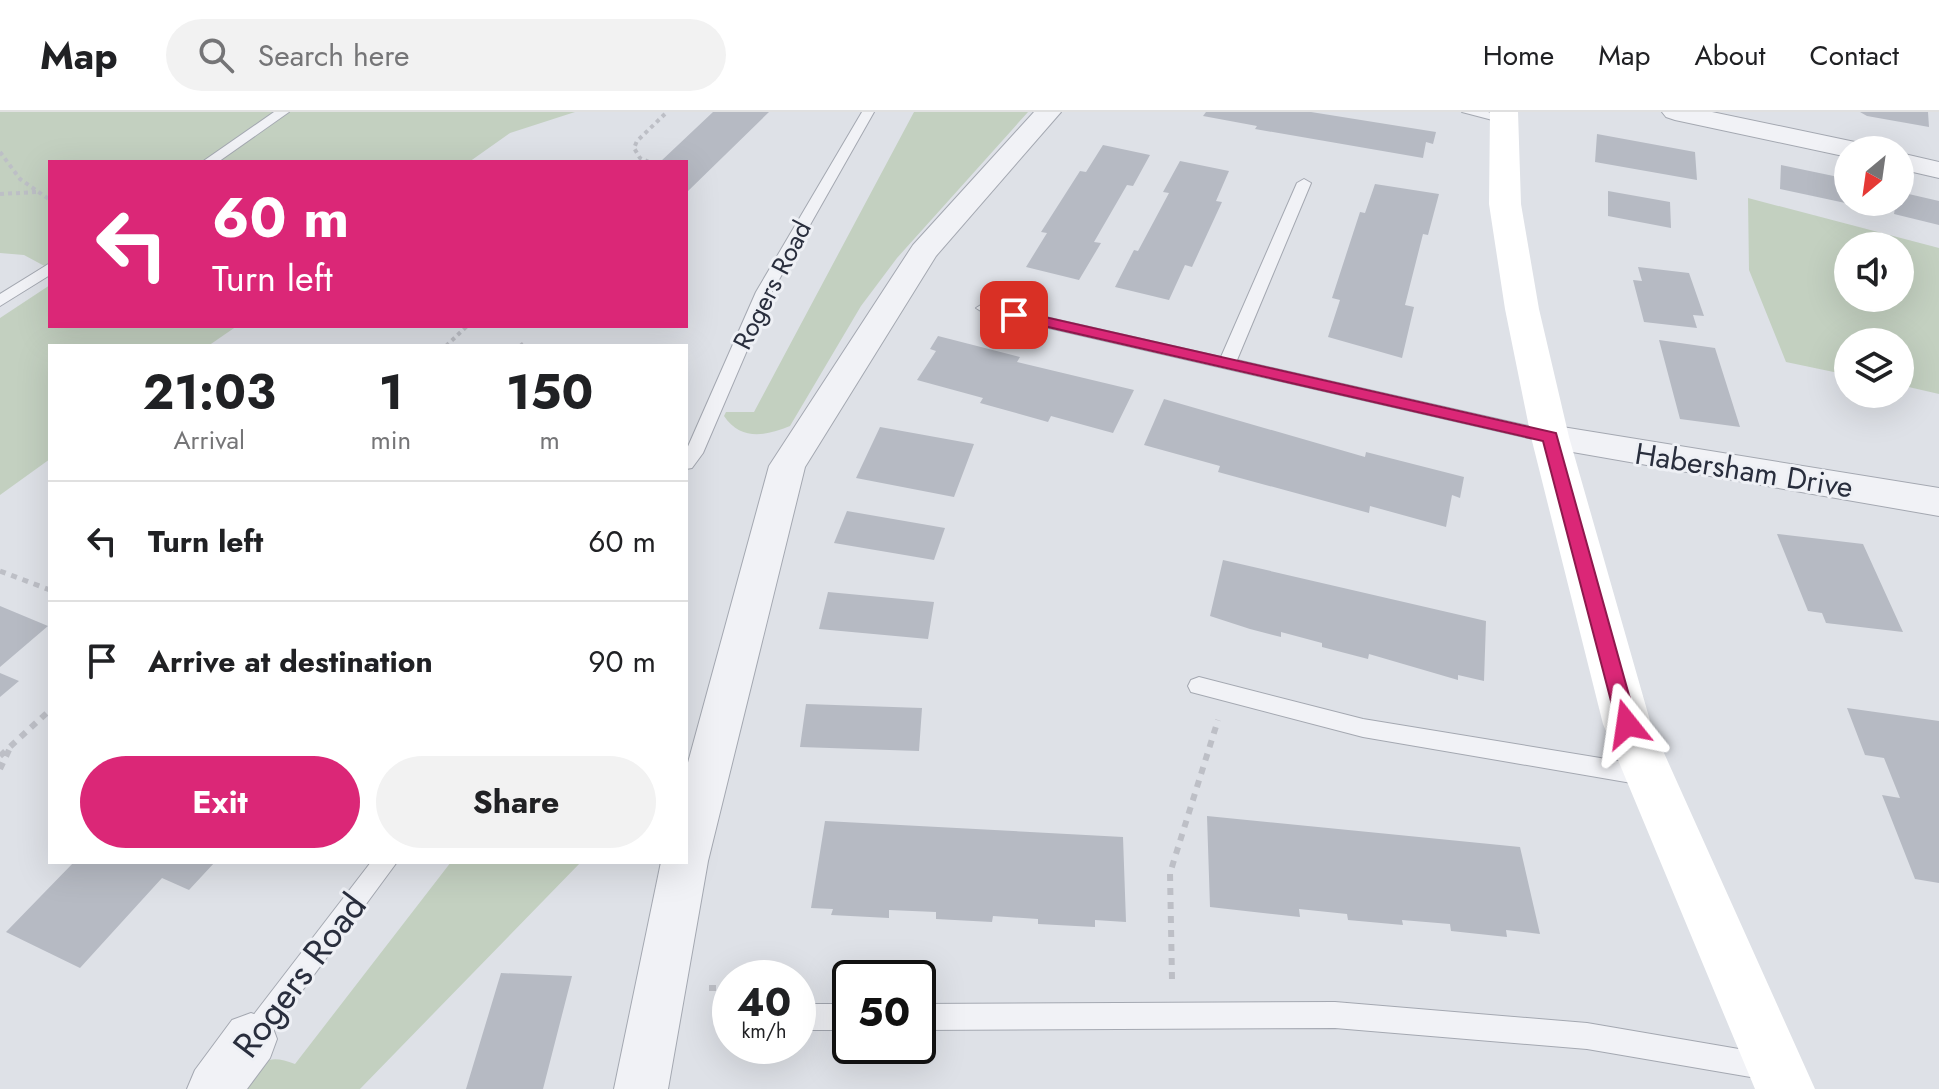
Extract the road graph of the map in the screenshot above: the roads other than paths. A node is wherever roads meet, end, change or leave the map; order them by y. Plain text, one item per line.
1 (283, 112) edge
2 (868, 112) edge
3 (1048, 112) edge
4 (1675, 112) edge
5 (1492, 114) edge
6 (1834, 146) edge
7 (212, 160) edge
8 (1914, 164) edge
9 (1939, 170) edge
10 (1304, 183) dead end
11 (43, 273) edge
12 (0, 301) edge
13 (984, 308) dead end
14 (1227, 363) junction
15 (1550, 437) junction
16 (688, 460) edge
17 (1939, 502) edge
18 (1199, 686) dead end
19 (1649, 776) junction
20 (688, 852) edge
21 (383, 864) edge
22 (685, 864) edge
23 (936, 1017) edge
24 (251, 1039) joint
25 (1780, 1079) edge
26 (214, 1089) edge
27 (641, 1089) edge

1 - 7 lane
2 - 16 lane, Rogers Road
3 - 20 street
4 - 6 street
5 - 15 main road
8 - 9 street
10 - 14 lane
11 - 12 lane
13 - 14 lane
14 - 15 lane
15 - 17 street, Habersham Drive
15 - 19 main road
18 - 19 lane
19 - 25 main road
21 - 24 lane, Rogers Road
22 - 27 street
23 - 25 lane
24 - 26 street, Rogers Road

